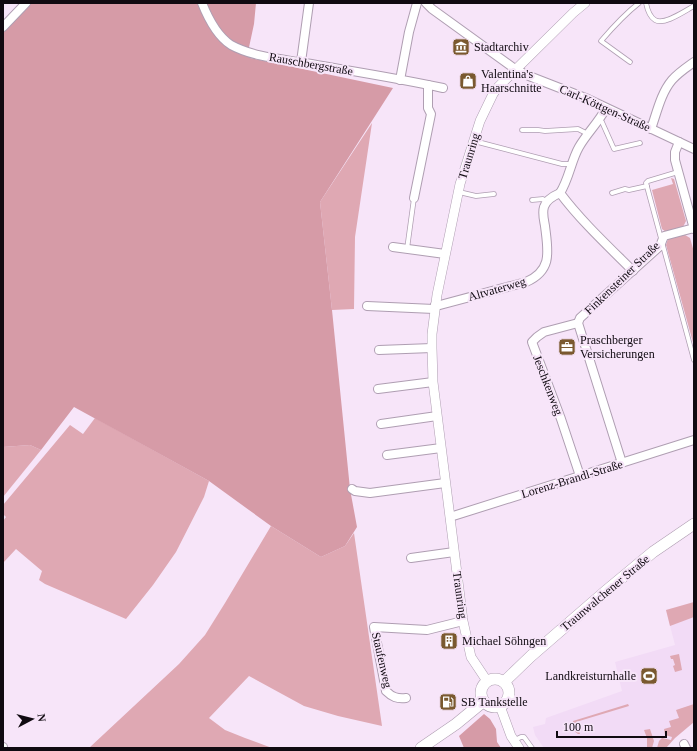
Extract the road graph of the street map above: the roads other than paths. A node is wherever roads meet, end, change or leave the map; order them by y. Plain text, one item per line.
1 (26, 3) edge
2 (202, 3) edge
3 (309, 3) edge
4 (417, 3) edge
5 (426, 3) edge
6 (585, 3) edge
7 (639, 3) edge
8 (646, 3) edge
9 (694, 6) edge
10 (3, 27) edge
11 (301, 62) junction
12 (630, 62) dead end
13 (694, 62) edge
14 (515, 69) junction
15 (400, 80) junction
16 (428, 84) junction
17 (443, 88) dead end
18 (606, 108) junction
19 (599, 119) junction
20 (651, 129) junction
21 (522, 130) dead end
22 (588, 135) junction
23 (474, 141) junction
24 (679, 142) junction
25 (640, 143) dead end
26 (694, 149) edge
27 (571, 164) junction
28 (678, 172) junction
29 (647, 186) junction
30 (458, 192) junction
31 (612, 192) dead end
32 (560, 193) junction
33 (494, 194) dead end
34 (414, 198) joint
35 (532, 200) dead end
36 (547, 202) junction
37 (694, 228) edge
38 (662, 241) junction
39 (394, 247) dead end
40 (407, 249) junction
41 (445, 254) junction
42 (633, 271) junction
43 (367, 306) dead end
44 (435, 307) junction
45 (578, 323) junction
46 (432, 348) junction
47 (379, 350) dead end
48 (694, 360) edge
49 (433, 382) junction
50 (378, 389) dead end
51 (437, 416) junction
52 (381, 424) dead end
53 (694, 440) edge
54 (441, 448) junction
55 (387, 455) dead end
56 (622, 463) junction
57 (580, 476) junction
58 (445, 484) junction
59 (352, 489) dead end
60 (450, 517) junction
61 (694, 524) edge
62 (454, 552) junction
63 (411, 558) dead end
64 (463, 621) junction
65 (487, 682) junction
66 (504, 682) junction
67 (406, 698) dead end
68 (484, 701) junction
69 (500, 706) junction
70 (516, 744) edge
71 (421, 748) edge
72 (532, 748) edge

1 - 10 street
2 - 11 street, Rauschbergstraße
3 - 11 street
4 - 15 street
5 - 14 street, Carl-Köttgen-Straße
6 - 14 street, Traunring
7 - 12 lane
8 - 9 lane
11 - 15 street, Rauschbergstraße
13 - 20 street
14 - 18 street, Carl-Köttgen-Straße
14 - 23 street, Traunring
15 - 16 street, Rauschbergstraße
16 - 17 street, Rauschbergstraße
16 - 34 street
18 - 19 street
18 - 20 street, Carl-Köttgen-Straße
19 - 22 street
19 - 25 lane
20 - 24 street, Carl-Köttgen-Straße
21 - 22 lane
22 - 27 street
23 - 27 lane
23 - 30 street, Traunring
24 - 26 street, Carl-Köttgen-Straße
24 - 28 street
27 - 32 street
28 - 29 lane
28 - 37 street
29 - 31 lane
29 - 38 lane
30 - 33 lane
30 - 41 street, Traunring
32 - 36 street
32 - 42 street
34 - 40 lane
35 - 36 lane
36 - 44 street, Altvaterweg
37 - 38 street, Finkensteiner Straße
38 - 42 street, Finkensteiner Straße
38 - 48 lane
39 - 40 street
40 - 41 street
41 - 44 street, Traunring
42 - 45 street, Finkensteiner Straße
43 - 44 street, Altvaterweg
44 - 46 street, Traunring
45 - 56 street, Finkensteiner Straße
45 - 57 street, Jeschkenweg
46 - 47 street
46 - 49 street, Traunring
49 - 50 street
49 - 51 street, Traunring
51 - 52 street
51 - 54 street, Traunring
53 - 56 street, Lorenz-Brandl-Straße
54 - 55 street
54 - 58 street, Traunring
56 - 57 street, Lorenz-Brandl-Straße
57 - 60 street, Lorenz-Brandl-Straße
58 - 59 street
58 - 60 street, Traunring
60 - 62 street, Traunring
61 - 66 main road, Traunwalchener Straße
62 - 63 street
62 - 64 street, Traunring
64 - 65 street, Traunring
64 - 67 street, Staufenweg
65 - 66 main road
65 - 68 main road
66 - 69 main road
68 - 69 main road
68 - 71 main road
69 - 70 street
70 - 72 lane

